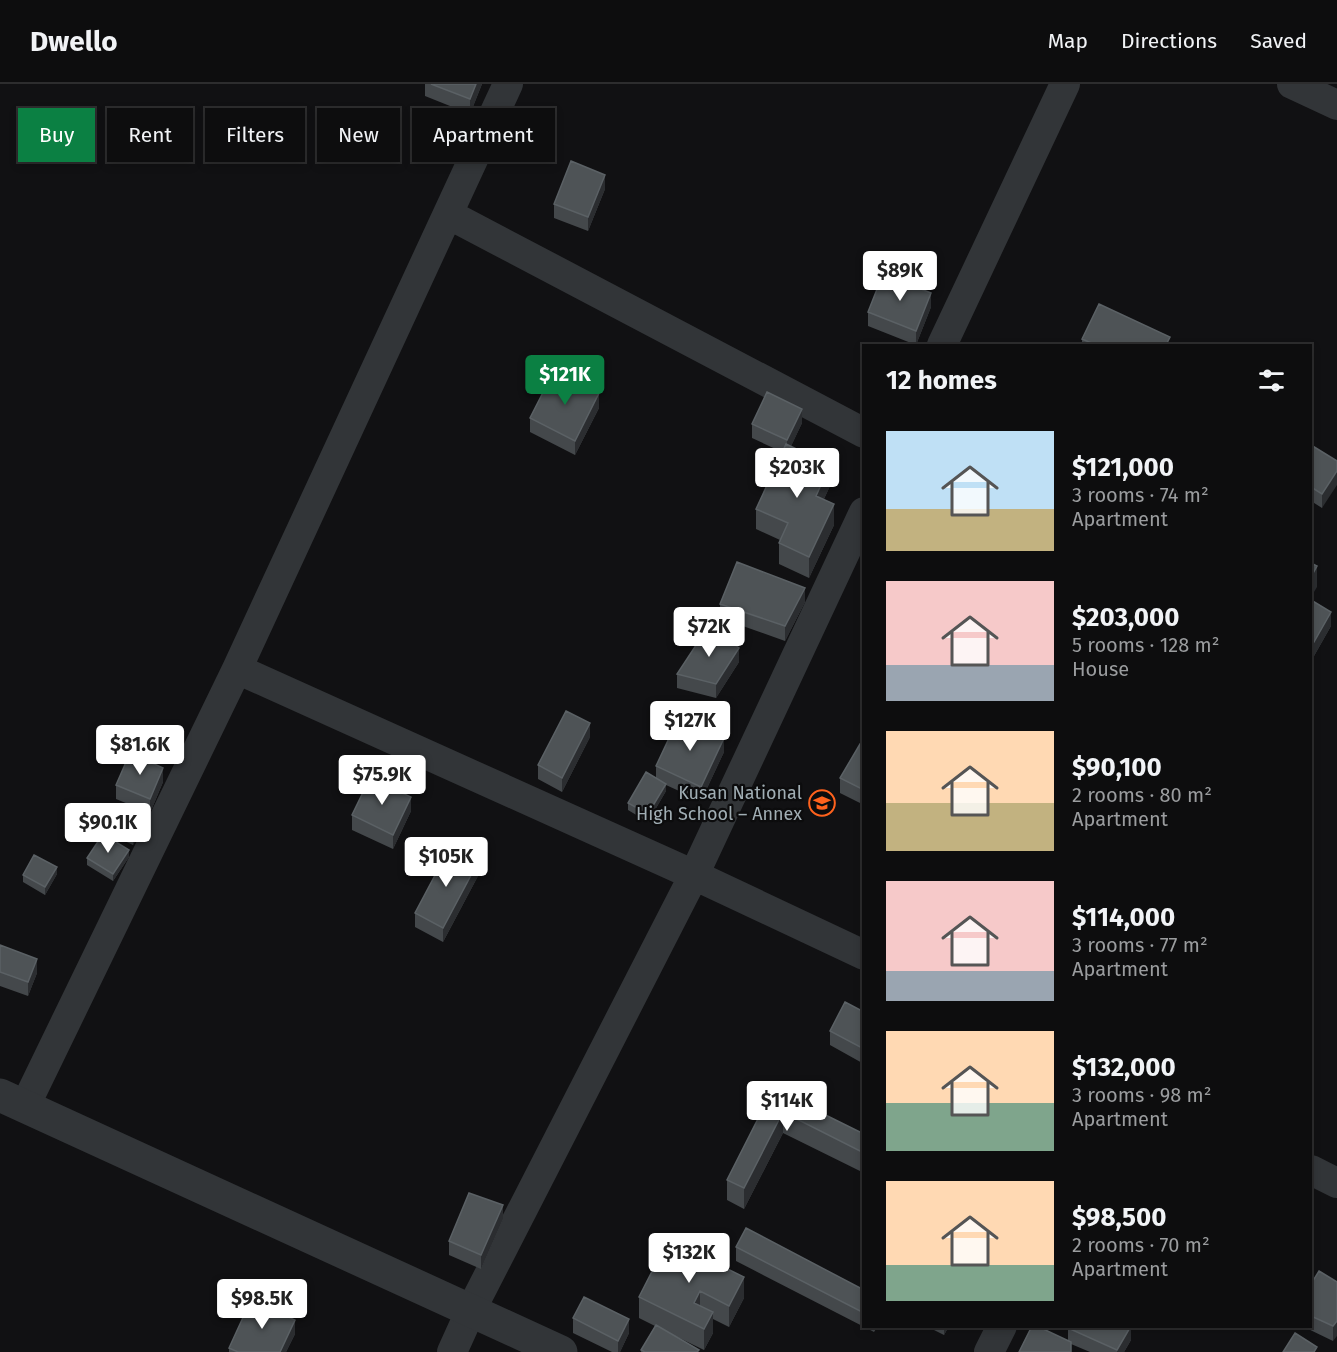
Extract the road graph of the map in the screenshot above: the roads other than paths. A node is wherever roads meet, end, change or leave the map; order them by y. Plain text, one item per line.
1 (508, 84) edge
2 (1065, 84) edge
3 (1292, 84) edge
4 (1337, 105) edge
5 (448, 214) junction
6 (942, 344) edge
7 (862, 433) edge
8 (862, 516) edge
9 (237, 669) junction
10 (694, 875) junction
11 (862, 954) edge
12 (13, 1100) edge
13 (1312, 1170) edge
14 (1337, 1183) edge
15 (471, 1310) junction
16 (1001, 1328) edge
17 (452, 1352) edge
18 (561, 1352) edge
19 (989, 1352) edge

1 - 5 street
2 - 6 street
3 - 4 street
5 - 7 street
5 - 9 street
8 - 10 street
9 - 10 street
9 - 12 street
10 - 11 street
10 - 15 street
12 - 15 street
13 - 14 street
15 - 17 street
15 - 18 street
16 - 19 street

